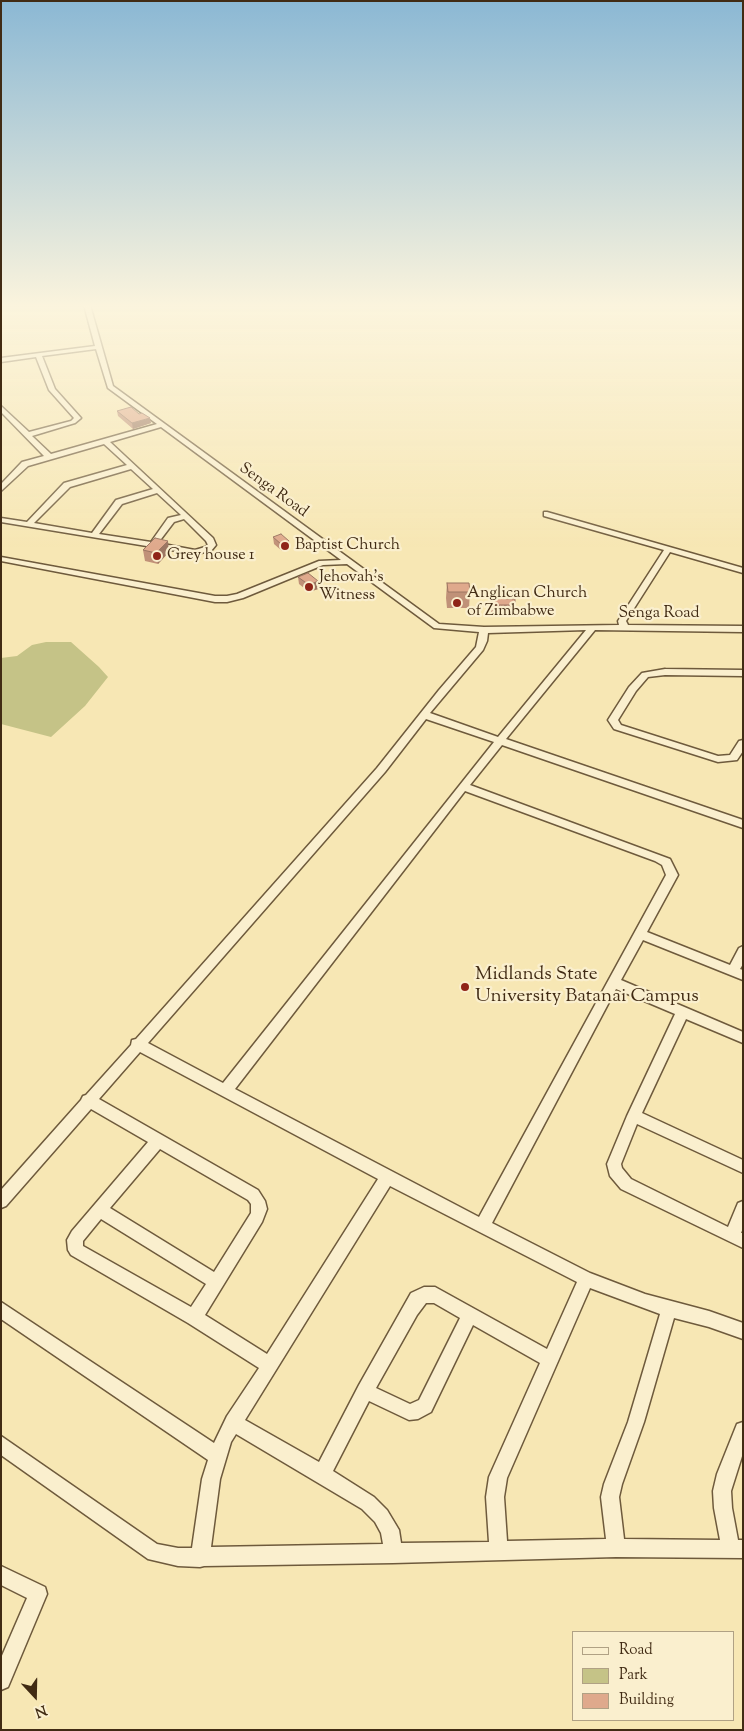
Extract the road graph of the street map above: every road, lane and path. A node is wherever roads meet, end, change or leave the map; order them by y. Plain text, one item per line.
1 (50, 386) edge
2 (110, 386) edge
3 (1, 408) edge
4 (162, 426) junction
5 (27, 435) junction
6 (106, 442) junction
7 (49, 457) junction
8 (132, 466) junction
9 (1, 488) edge
10 (158, 490) junction
11 (547, 514) dead end
12 (186, 516) junction
13 (1, 520) edge
14 (28, 525) junction
15 (94, 536) junction
16 (152, 546) junction
17 (668, 550) junction
18 (335, 553) junction
19 (1, 559) edge
20 (346, 562) junction
21 (322, 564) junction
22 (743, 571) edge
23 (593, 627) junction
24 (624, 628) junction
25 (743, 628) edge
26 (484, 630) junction
27 (743, 673) edge
28 (425, 715) junction
29 (499, 741) junction
30 (743, 743) edge
31 (463, 786) junction
32 (743, 824) edge
33 (640, 934) junction
34 (743, 951) edge
35 (738, 973) edge
36 (613, 982) junction
37 (683, 1012) junction
38 (743, 1038) edge
39 (137, 1044) junction
40 (226, 1090) junction
41 (88, 1100) junction
42 (634, 1116) junction
43 (158, 1140) junction
44 (743, 1167) edge
45 (387, 1177) junction
46 (1, 1201) edge
47 (743, 1208) edge
48 (99, 1210) junction
49 (482, 1226) junction
50 (738, 1239) edge
51 (586, 1279) junction
52 (216, 1281) junction
53 (669, 1309) junction
54 (1, 1310) edge
55 (470, 1314) junction
56 (194, 1317) junction
57 (743, 1331) edge
58 (549, 1359) junction
59 (269, 1365) junction
60 (365, 1391) junction
61 (233, 1422) junction
62 (743, 1431) edge
63 (1, 1444) edge
64 (218, 1456) junction
65 (322, 1474) junction
66 (616, 1548) junction
67 (737, 1549) edge
68 (498, 1550) junction
69 (393, 1554) junction
70 (200, 1558) junction
71 (1, 1575) edge
72 (1, 1680) edge

1 - 5 street
2 - 4 street, Senga Road
3 - 5 street
4 - 6 street
4 - 18 street, Senga Road
5 - 7 street
6 - 7 street
6 - 8 street
7 - 9 street
8 - 10 street
8 - 14 street
10 - 12 street
10 - 15 street
11 - 17 street
12 - 16 street
12 - 16 street
13 - 14 street
14 - 15 street
15 - 16 street
17 - 22 street
17 - 24 street
18 - 20 street, Senga Road
18 - 21 street
19 - 21 street
20 - 21 street
20 - 26 street, Senga Road
23 - 24 street, Senga Road
23 - 26 street, Senga Road
23 - 29 street
24 - 25 street, Senga Road
26 - 28 street
27 - 30 street
28 - 29 street
28 - 39 street
29 - 31 street
29 - 32 street
31 - 33 street
31 - 40 street
33 - 35 street
33 - 36 street
34 - 35 street
36 - 37 street
36 - 49 street
37 - 38 street
37 - 42 street
39 - 40 street
39 - 41 street
40 - 45 street
41 - 43 street
41 - 46 street
42 - 44 street
42 - 50 street
43 - 48 street
43 - 52 street
45 - 49 street
45 - 59 street
47 - 50 street
48 - 52 street
48 - 56 street
49 - 51 street
51 - 53 street
51 - 58 street
52 - 56 street
53 - 57 street
53 - 66 street
54 - 64 street
55 - 58 street
55 - 60 street
55 - 60 street
56 - 59 street
58 - 68 street
59 - 61 street
60 - 65 street
61 - 64 street
61 - 65 street
62 - 67 street
63 - 70 street
64 - 70 street
65 - 69 street
66 - 67 street
66 - 68 street
68 - 69 street
69 - 70 street
71 - 72 street

